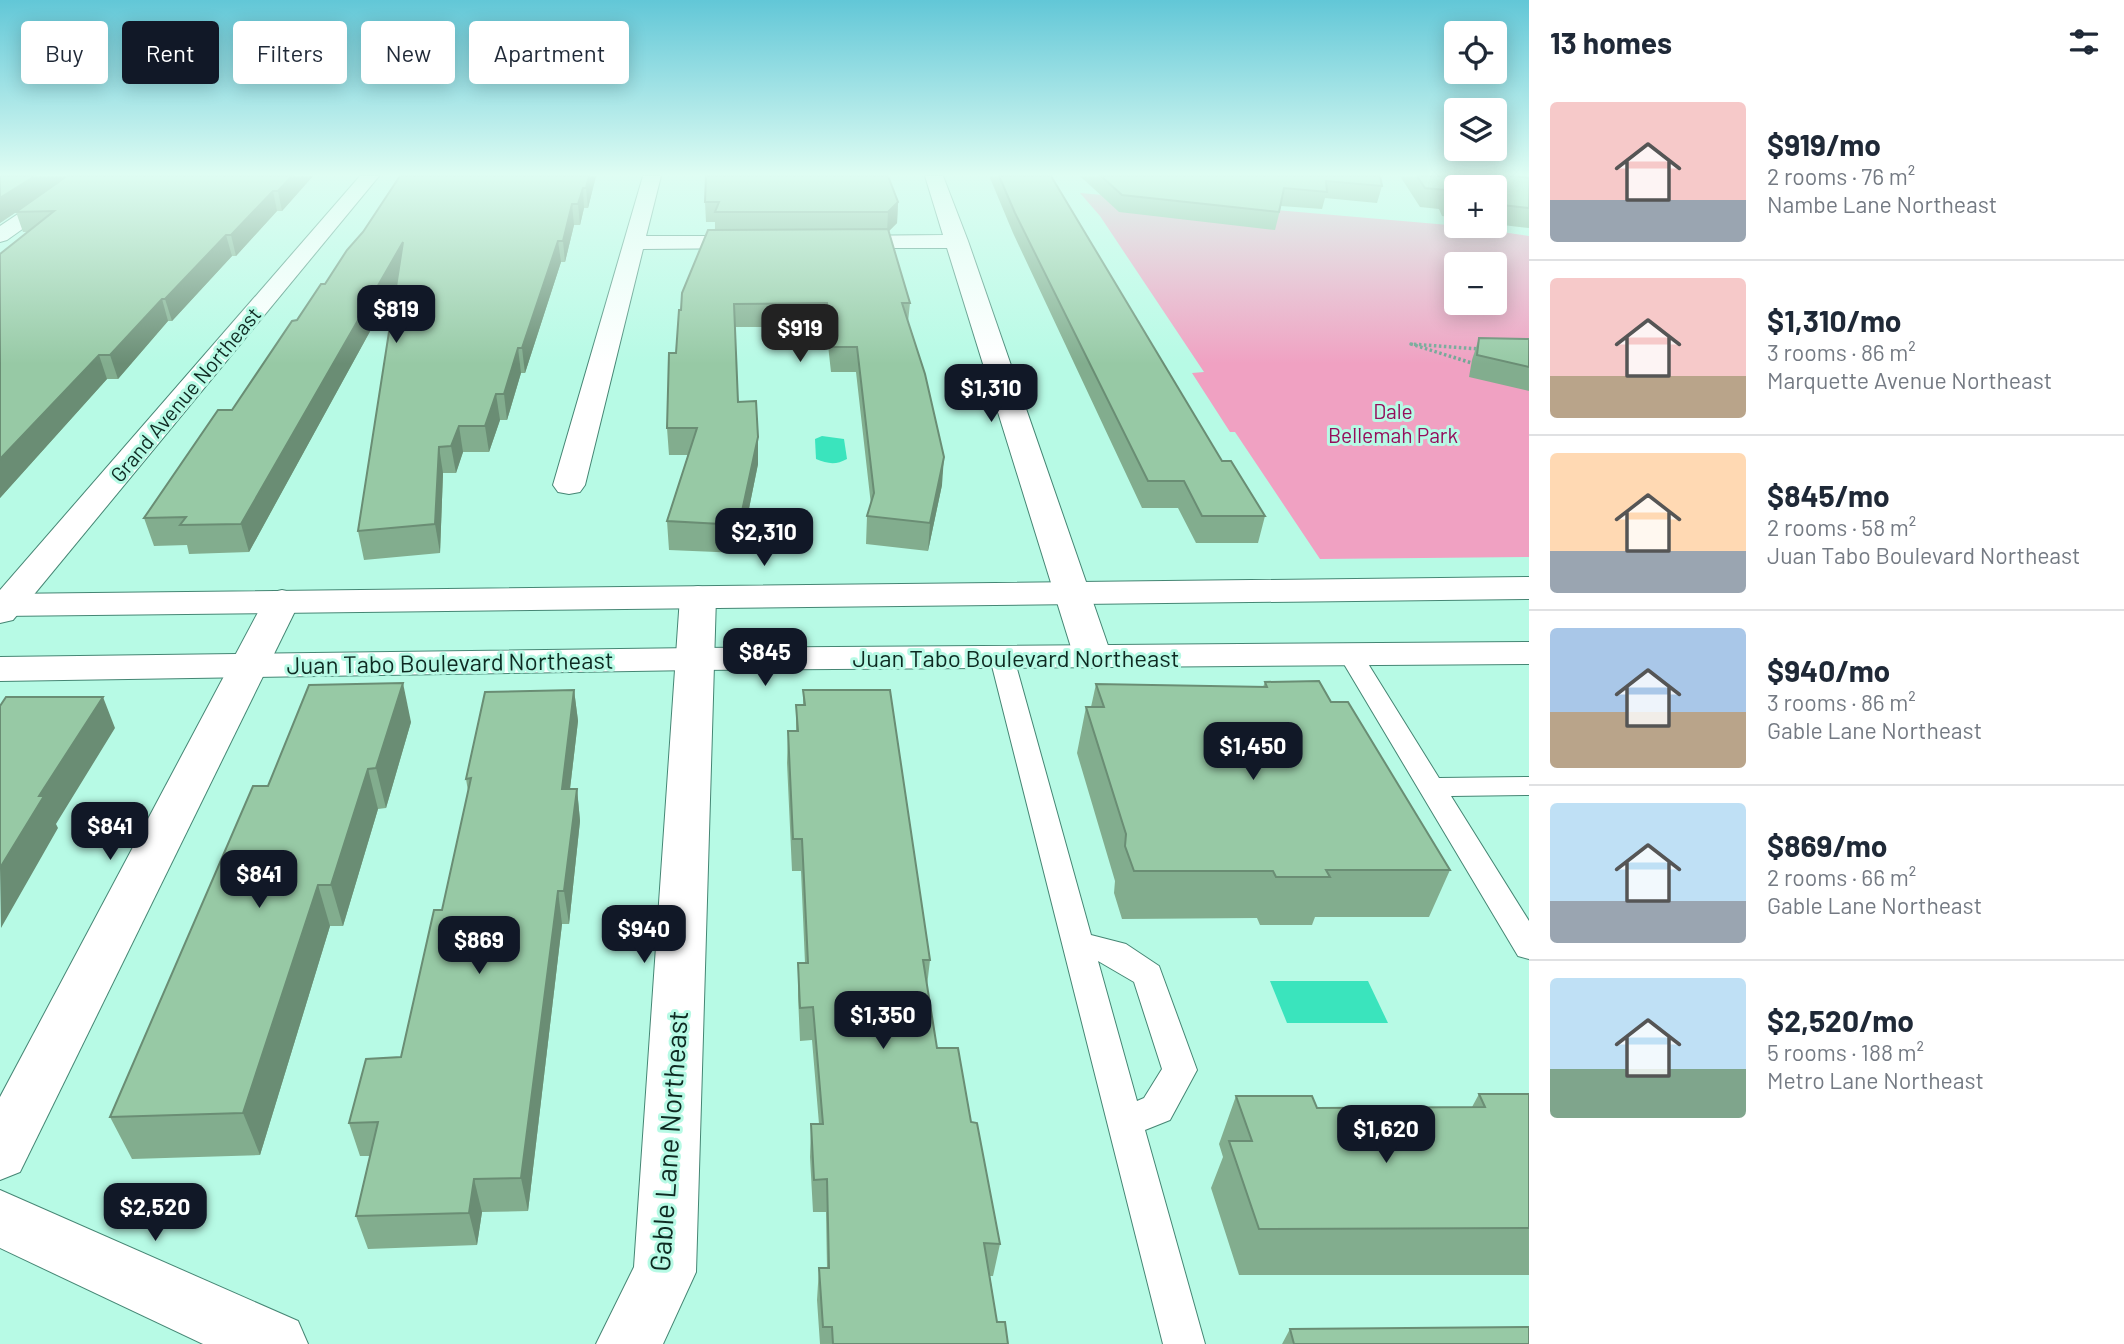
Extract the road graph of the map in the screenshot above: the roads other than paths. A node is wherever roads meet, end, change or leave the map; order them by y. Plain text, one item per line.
1 (316, 239) edge
2 (636, 239) edge
3 (957, 241) joint
4 (782, 242) edge
5 (822, 242) edge
6 (635, 243) junction
7 (569, 485) dead end
8 (1529, 588) edge
9 (1073, 593) junction
10 (698, 597) junction
11 (282, 601) junction
12 (2, 607) edge
13 (1529, 653) edge
14 (1350, 654) junction
15 (1093, 657) junction
16 (1002, 658) junction
17 (695, 659) junction
18 (248, 666) junction
19 (0, 669) edge
20 (1529, 786) edge
21 (1431, 787) junction
22 (1077, 943) junction
23 (1529, 947) edge
24 (1126, 1121) junction
25 (0, 1154) edge
26 (0, 1218) edge
27 (275, 1344) edge
28 (629, 1344) edge
29 (1184, 1344) edge

1 - 12 street, Grand Avenue Northeast
2 - 6 street
3 - 5 street
3 - 9 street
4 - 6 street
6 - 7 street
8 - 9 street
9 - 10 street
9 - 15 street
10 - 11 street
10 - 17 street, Gable Lane Northeast
11 - 12 street
11 - 18 street
13 - 14 street, Juan Tabo Boulevard Northeast
14 - 15 street, Juan Tabo Boulevard Northeast
14 - 21 lane
15 - 16 street, Juan Tabo Boulevard Northeast
16 - 17 street, Juan Tabo Boulevard Northeast
16 - 22 lane
17 - 18 street, Juan Tabo Boulevard Northeast
17 - 28 street, Gable Lane Northeast
18 - 19 street, Juan Tabo Boulevard Northeast
18 - 25 street
20 - 21 lane
21 - 23 lane
22 - 24 lane
22 - 24 lane
24 - 29 lane
26 - 27 street

